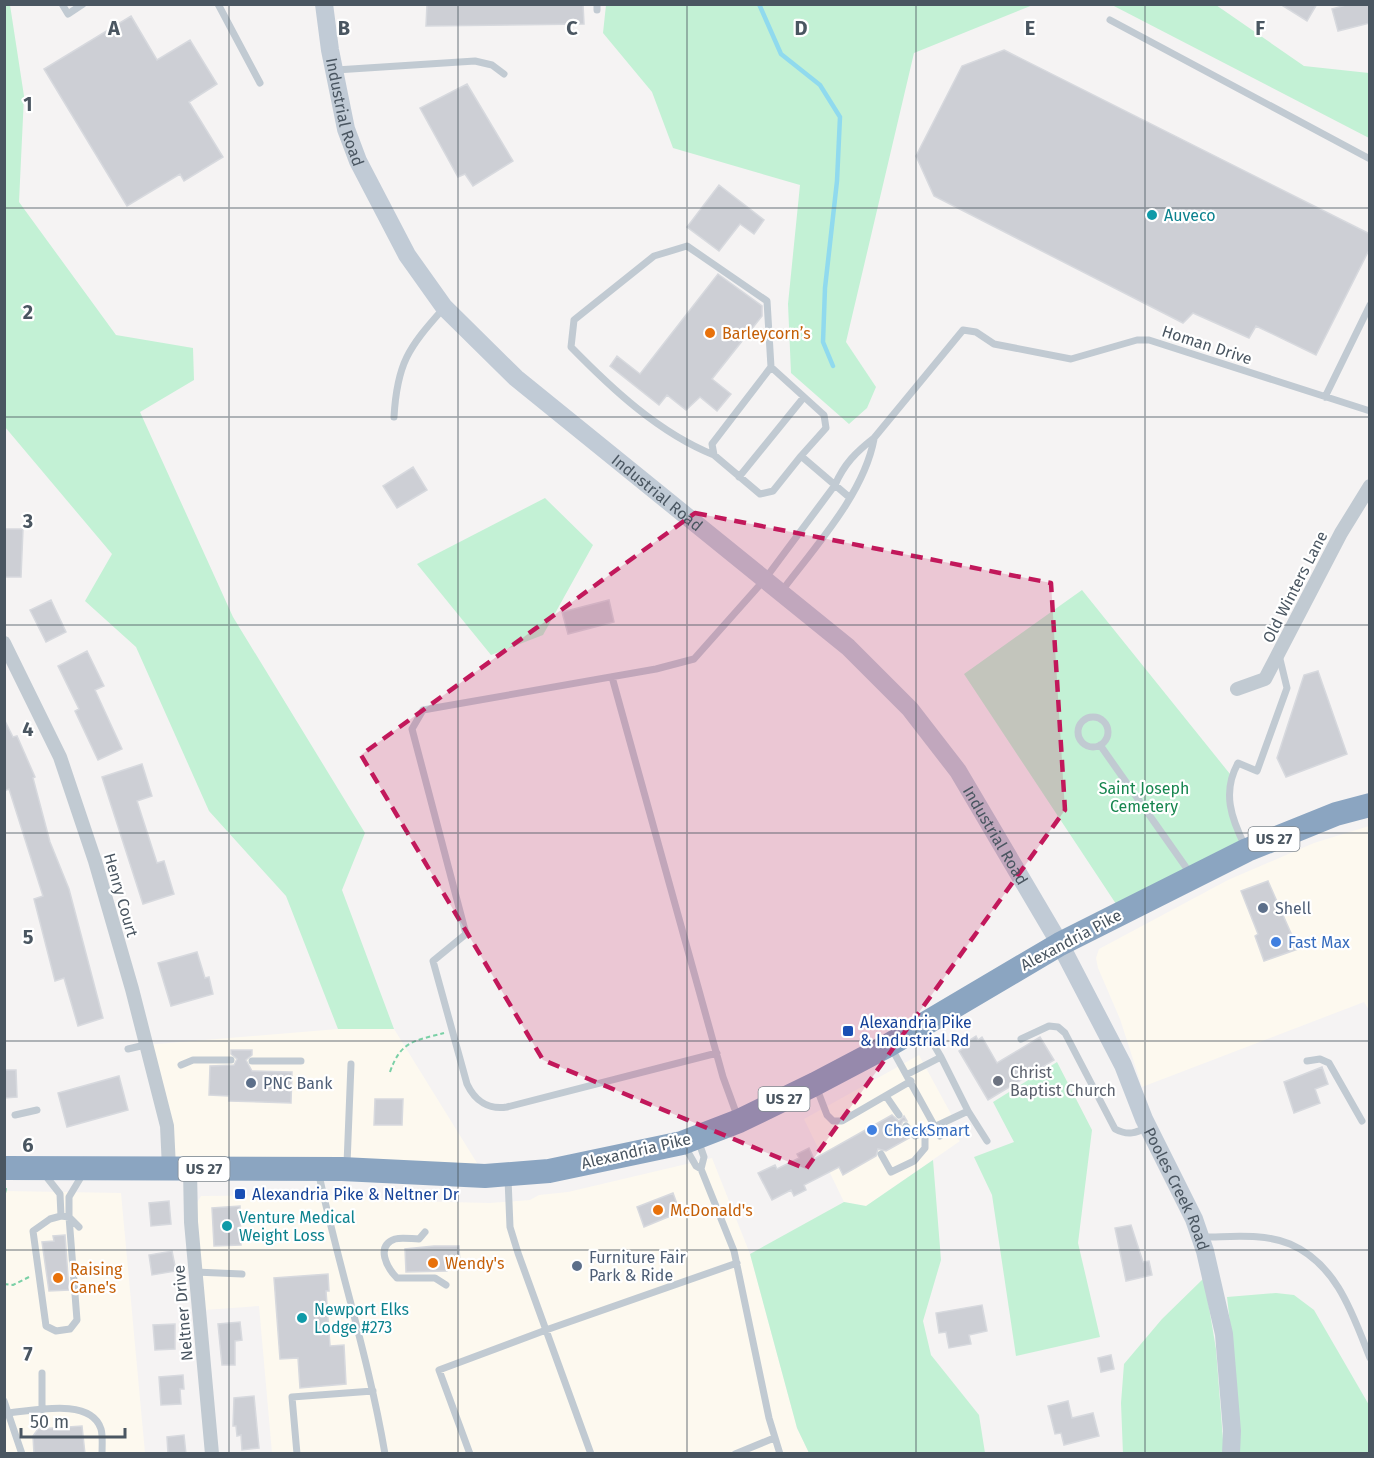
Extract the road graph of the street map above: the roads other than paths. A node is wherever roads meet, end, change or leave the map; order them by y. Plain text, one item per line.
1 (62, 4) edge
2 (83, 4) edge
3 (218, 4) edge
4 (324, 4) edge
5 (1110, 20) dead end
6 (334, 71) junction
7 (504, 74) dead end
8 (261, 83) dead end
9 (1370, 159) edge
10 (1370, 305) edge
11 (444, 307) junction
12 (771, 367) junction
13 (804, 397) junction
14 (1325, 397) junction
15 (1370, 411) edge
16 (394, 417) dead end
17 (874, 438) junction
18 (714, 455) junction
19 (801, 456) junction
20 (739, 477) junction
21 (835, 485) junction
22 (1370, 486) edge
23 (849, 497) junction
24 (765, 579) junction
25 (781, 592) junction
26 (4, 643) edge
27 (1279, 655) junction
28 (612, 677) junction
29 (1237, 689) dead end
30 (1100, 746) junction
31 (1370, 805) edge
32 (1247, 850) junction
33 (1192, 877) junction
34 (1060, 944) junction
35 (923, 1025) junction
36 (1021, 1039) dead end
37 (145, 1045) junction
38 (890, 1045) junction
39 (128, 1049) dead end
40 (717, 1053) junction
41 (941, 1057) junction
42 (231, 1060) dead end
43 (252, 1061) dead end
44 (301, 1061) dead end
45 (1307, 1061) dead end
46 (351, 1064) dead end
47 (181, 1065) dead end
48 (909, 1078) junction
49 (815, 1084) junction
50 (886, 1096) junction
51 (36, 1110) dead end
52 (968, 1112) junction
53 (899, 1114) dead end
54 (15, 1115) dead end
55 (739, 1120) junction
56 (1362, 1121) dead end
57 (906, 1126) dead end
58 (935, 1127) junction
59 (1148, 1127) junction
60 (925, 1132) junction
61 (940, 1136) dead end
62 (690, 1140) junction
63 (987, 1141) dead end
64 (881, 1154) dead end
65 (39, 1168) junction
66 (87, 1168) junction
67 (179, 1168) junction
68 (318, 1169) junction
69 (347, 1169) junction
70 (701, 1169) junction
71 (508, 1175) junction
72 (5, 1178) edge
73 (65, 1216) junction
74 (79, 1227) dead end
75 (425, 1232) dead end
76 (1201, 1238) junction
77 (737, 1263) junction
78 (195, 1272) junction
79 (242, 1274) dead end
80 (446, 1285) dead end
81 (546, 1330) junction
82 (1370, 1358) edge
83 (42, 1373) dead end
84 (373, 1391) junction
85 (4, 1401) edge
86 (42, 1410) junction
87 (8, 1413) junction
88 (774, 1438) junction
89 (22, 1454) edge
90 (102, 1454) edge
91 (212, 1454) edge
92 (297, 1454) edge
93 (385, 1454) edge
94 (470, 1454) edge
95 (591, 1454) edge
96 (735, 1454) edge
97 (780, 1454) edge
98 (1231, 1454) edge

1 - 2 lane
3 - 8 lane
4 - 6 main road, Industrial Road
5 - 9 lane
6 - 7 lane
6 - 11 main road, Industrial Road
10 - 14 lane
11 - 16 lane
11 - 24 main road, Industrial Road
12 - 13 lane
12 - 18 lane
12 - 18 lane
13 - 19 lane
13 - 20 lane
14 - 15 lane, Homan Drive
14 - 17 lane, Homan Drive
17 - 21 lane, Homan Drive
17 - 23 lane, Homan Drive
18 - 20 lane
19 - 20 lane
19 - 21 lane
21 - 23 lane
21 - 24 lane, Homan Drive
22 - 27 street, Old Winters Lane
23 - 25 lane, Homan Drive
24 - 25 main road, Industrial Road
24 - 28 lane, Homan Drive
25 - 34 main road, Industrial Road
26 - 37 street, Henry Court
27 - 29 street, Old Winters Lane
27 - 32 lane
28 - 40 lane
28 - 40 lane, Homan Drive
30 - 30 lane
30 - 33 lane
31 - 32 highway, Alexandria Pike / US 27
32 - 33 highway, Alexandria Pike / US 27
33 - 34 highway, Alexandria Pike / US 27
34 - 35 highway, Alexandria Pike / US 27
34 - 59 main road, Pooles Creek Road
35 - 38 highway, Alexandria Pike / US 27
35 - 41 lane
36 - 59 lane
37 - 39 lane
37 - 67 street, Henry Court
38 - 48 lane
38 - 49 highway, Alexandria Pike / US 27
40 - 55 lane
41 - 48 lane
41 - 52 lane
42 - 47 lane
43 - 44 lane
45 - 56 lane
46 - 69 lane
48 - 50 lane
48 - 58 lane
49 - 50 lane
49 - 55 highway, Alexandria Pike / US 27
50 - 53 lane
51 - 54 lane
52 - 58 lane
52 - 63 lane
55 - 62 highway, Alexandria Pike / US 27
57 - 60 lane
58 - 60 lane
58 - 61 lane
59 - 76 main road, Pooles Creek Road
60 - 64 lane
62 - 70 lane
62 - 70 lane
62 - 71 highway, Alexandria Pike / US 27
65 - 66 highway, Alexandria Pike / US 27
65 - 72 highway, Alexandria Pike / US 27
65 - 73 lane
66 - 67 highway, Alexandria Pike / US 27
66 - 73 lane
67 - 68 highway, Alexandria Pike / US 27
67 - 78 street, Neltner Drive
68 - 69 highway, Alexandria Pike / US 27
68 - 84 lane
69 - 71 highway, Alexandria Pike / US 27
70 - 77 lane
71 - 81 lane
73 - 73 lane
73 - 74 lane
75 - 80 lane
76 - 82 lane
76 - 98 main road, Pooles Creek Road
77 - 81 lane
77 - 88 lane
78 - 79 lane
78 - 91 street, Neltner Drive
81 - 94 lane
81 - 95 lane
83 - 86 lane
84 - 92 lane
84 - 93 lane
85 - 87 lane
86 - 87 lane
86 - 90 lane
87 - 89 lane
88 - 96 lane
88 - 97 lane

